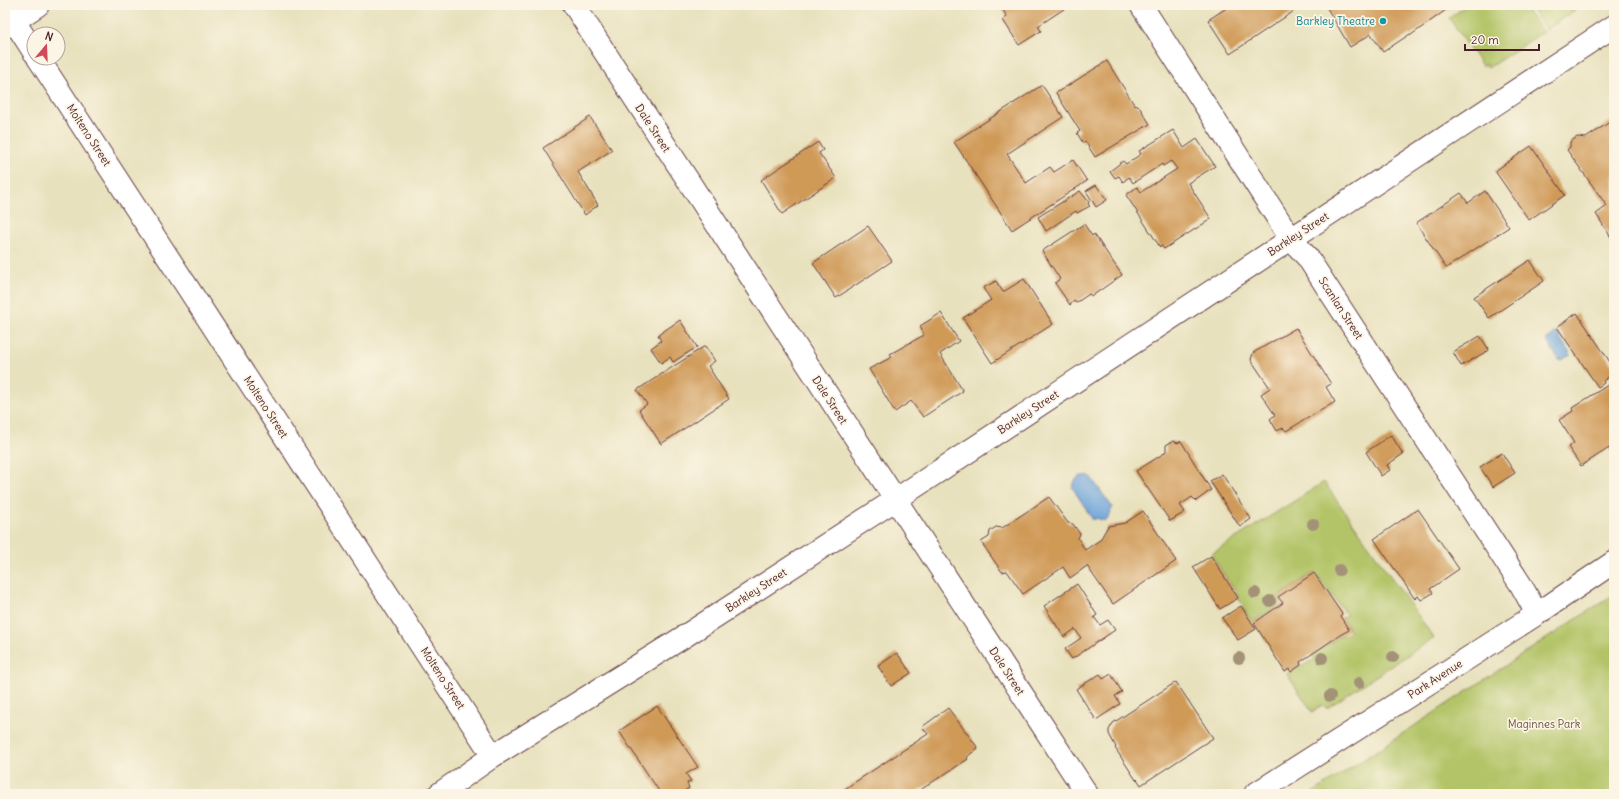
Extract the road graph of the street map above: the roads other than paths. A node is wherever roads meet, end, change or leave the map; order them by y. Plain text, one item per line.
1 (38, 5) edge
2 (574, 5) edge
3 (1141, 5) edge
4 (8, 18) edge
5 (1614, 26) edge
6 (26, 42) edge
7 (43, 66) edge
8 (1291, 239) junction
9 (895, 500) junction
10 (1614, 562) edge
11 (1537, 614) junction
12 (493, 756) junction
13 (438, 794) edge
14 (1087, 794) edge
15 (1255, 794) edge

1 - 4 street
2 - 9 street, Dale Street
3 - 8 street, Scanlan Street
4 - 6 street
5 - 8 street, Barkley Street
7 - 12 street, Molteno Street
8 - 9 street, Barkley Street
8 - 11 street, Scanlan Street
9 - 12 street, Barkley Street
9 - 14 street, Dale Street
10 - 11 street, Park Avenue
11 - 15 street, Park Avenue
12 - 13 street, Barkley Street

